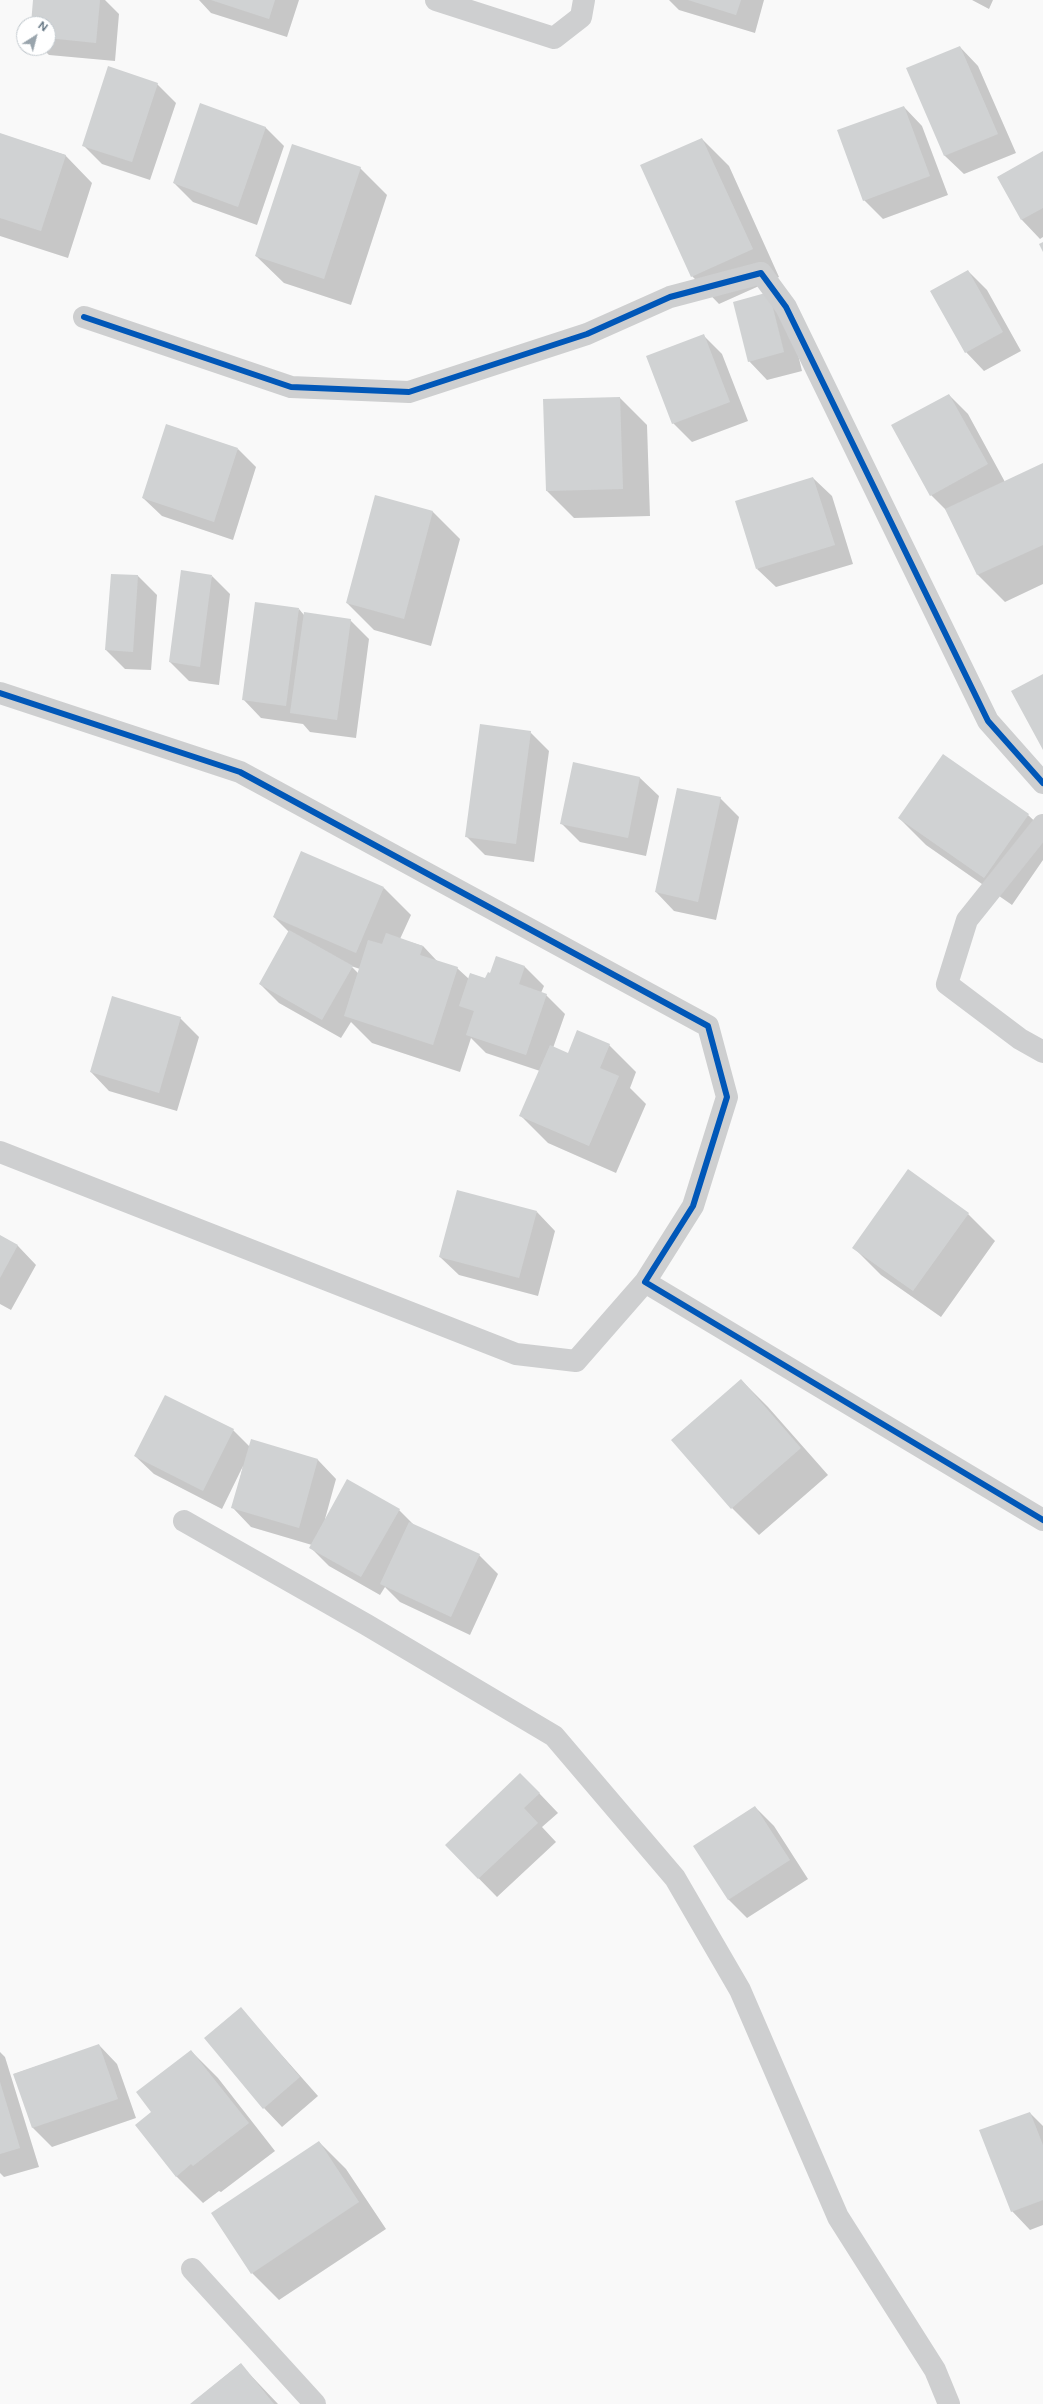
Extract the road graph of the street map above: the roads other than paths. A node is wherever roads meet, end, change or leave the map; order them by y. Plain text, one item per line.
1 (436, 0) edge
2 (584, 0) edge
3 (84, 317) dead end
4 (0, 693) edge
5 (1043, 783) edge
6 (1043, 825) edge
7 (1043, 1052) edge
8 (0, 1152) edge
9 (645, 1282) junction
10 (1043, 1520) edge
11 (184, 1521) dead end
12 (192, 2269) dead end
13 (315, 2404) edge
14 (948, 2404) edge

1 - 2 street
3 - 5 street
4 - 9 street
6 - 7 street
8 - 9 street
9 - 10 street
11 - 14 street
12 - 13 street

